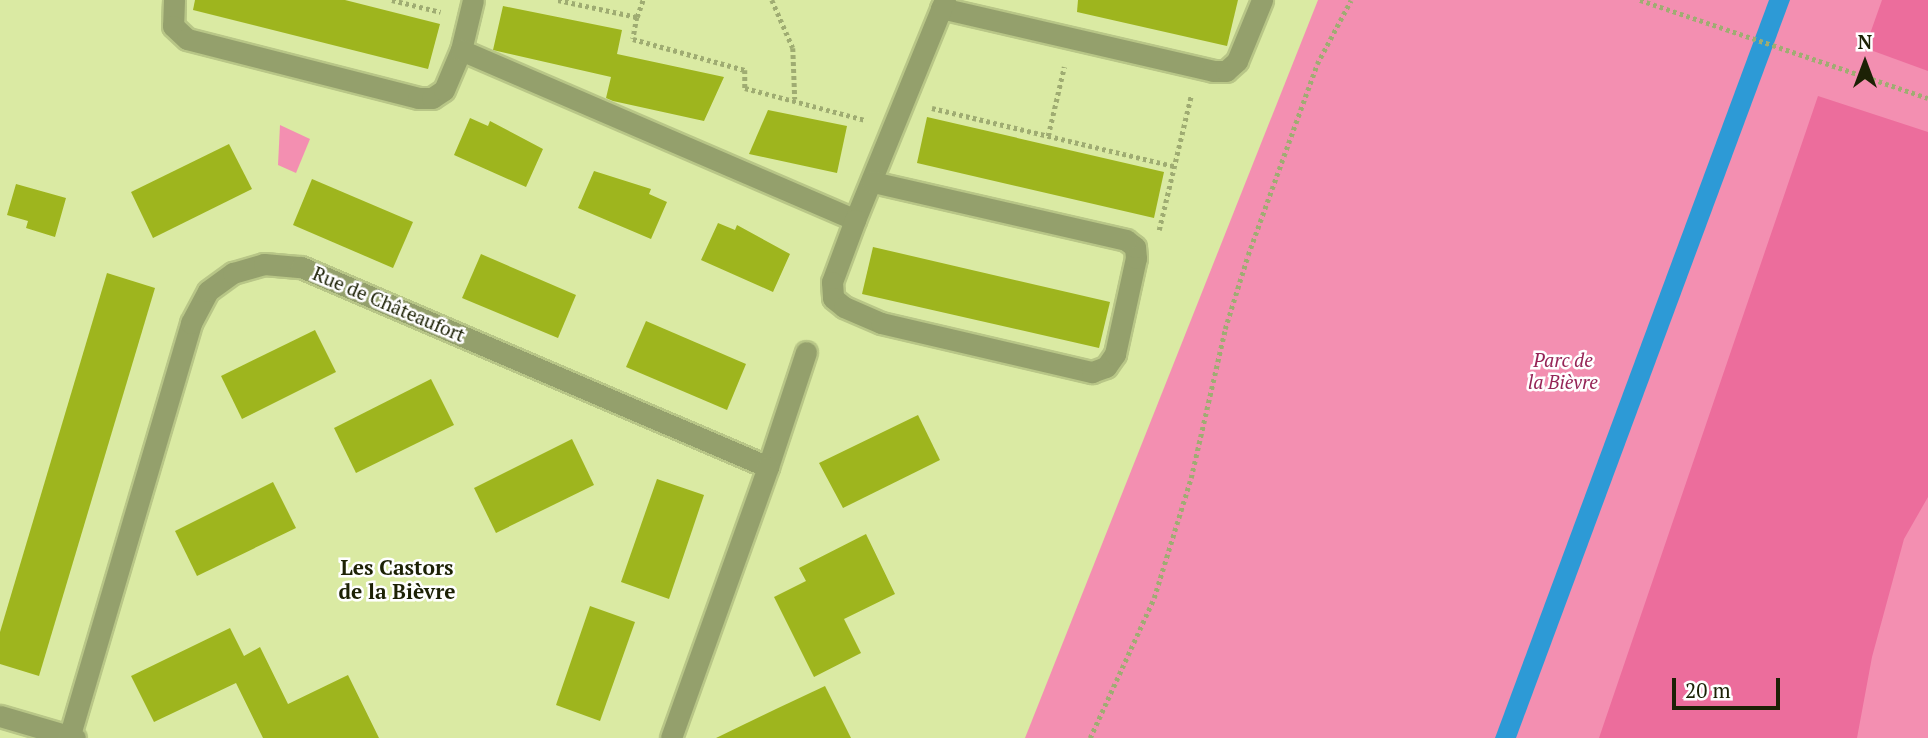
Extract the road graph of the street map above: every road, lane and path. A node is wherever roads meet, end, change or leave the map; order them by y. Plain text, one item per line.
1 (174, 0) edge
2 (392, 0) edge
3 (558, 0) edge
4 (643, 0) edge
5 (772, 0) edge
6 (1262, 0) edge
7 (1351, 0) edge
8 (1640, 0) edge
9 (566, 1) edge
10 (943, 4) edge
11 (471, 9) edge
12 (637, 17) junction
13 (1070, 38) junction
14 (461, 50) junction
15 (1197, 68) junction
16 (1928, 98) edge
17 (794, 99) junction
18 (904, 101) junction
19 (894, 127) junction
20 (1048, 136) junction
21 (1174, 166) junction
22 (872, 182) junction
23 (855, 220) junction
24 (1135, 247) junction
25 (806, 352) dead end
26 (768, 467) junction
27 (0, 716) edge
28 (72, 737) edge
29 (671, 738) edge
30 (1090, 738) edge

1 - 14 street
2 - 11 path
3 - 9 path
4 - 12 path
5 - 17 path
6 - 15 street
7 - 30 path
8 - 16 path
9 - 12 path
10 - 13 street
10 - 18 street
11 - 14 street
12 - 17 path
13 - 15 street
13 - 20 path
14 - 23 street
15 - 21 path
17 - 19 path
18 - 19 street
18 - 20 path
19 - 22 street
20 - 21 path
21 - 24 path
22 - 23 street
22 - 24 street
23 - 24 street
25 - 26 street
26 - 28 street, Rue de Châteaufort
26 - 29 street
27 - 28 street

